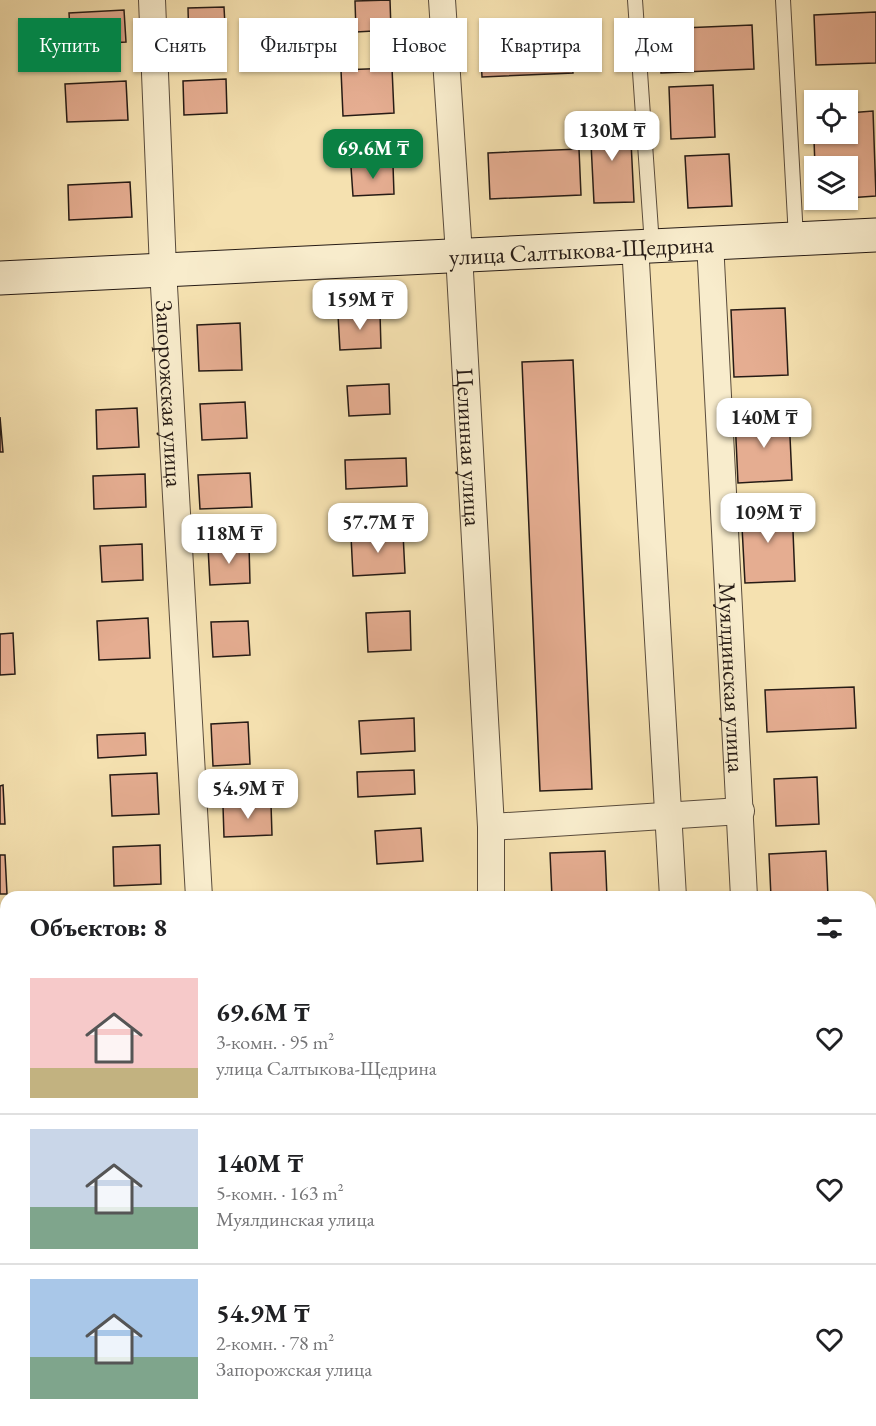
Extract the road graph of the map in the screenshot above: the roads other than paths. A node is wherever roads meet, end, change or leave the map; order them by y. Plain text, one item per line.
1 (152, 0) edge
2 (442, 0) edge
3 (635, 0) edge
4 (783, 0) edge
5 (876, 235) edge
6 (796, 238) junction
7 (710, 242) junction
8 (644, 245) junction
9 (459, 254) junction
10 (163, 269) junction
11 (0, 278) edge
12 (741, 811) junction
13 (669, 816) junction
14 (491, 827) junction
15 (200, 891) edge
16 (491, 891) edge
17 (673, 891) edge
18 (744, 891) edge

1 - 10 street, Запорожская улица
2 - 9 street, Целинная улица
3 - 8 lane
4 - 6 lane
5 - 6 street, улица Салтыкова-Щедрина
6 - 7 street, улица Салтыкова-Щедрина
7 - 8 street, улица Салтыкова-Щедрина
7 - 12 street, Муялдинская улица
8 - 9 street, улица Салтыкова-Щедрина
8 - 13 street
9 - 10 street, улица Салтыкова-Щедрина
9 - 14 street, Целинная улица
10 - 11 street, улица Салтыкова-Щедрина
10 - 15 street, Запорожская улица
12 - 13 street
12 - 18 street, Муялдинская улица
13 - 14 street
13 - 17 street
14 - 16 street, Целинная улица

